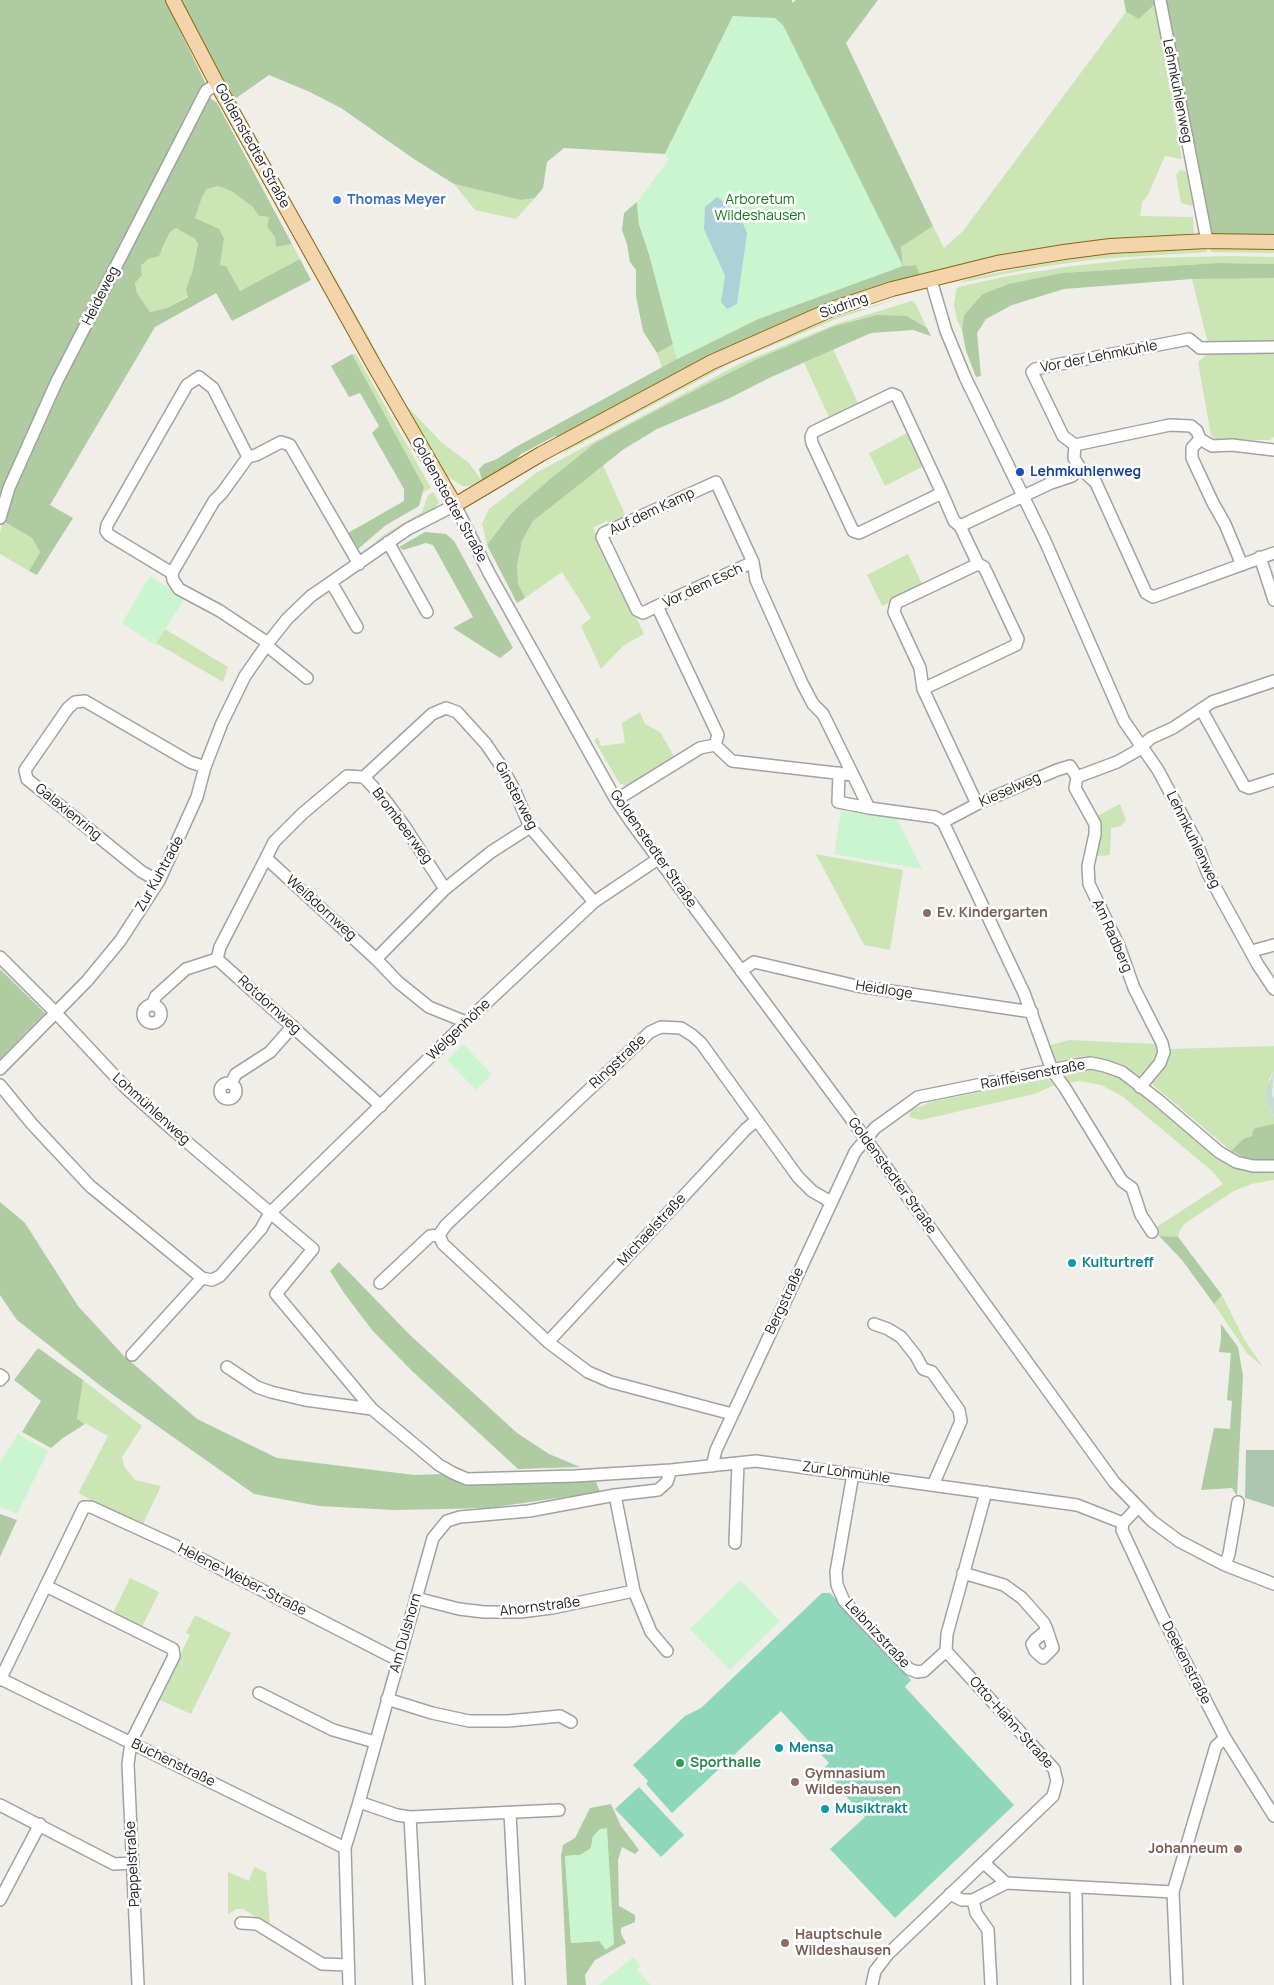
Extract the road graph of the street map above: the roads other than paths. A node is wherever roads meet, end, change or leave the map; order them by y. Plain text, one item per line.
1 (172, 0) edge
2 (1160, 0) edge
3 (217, 84) junction
4 (1207, 241) junction
5 (1274, 242) edge
6 (931, 280) junction
7 (1274, 347) edge
8 (1200, 439) junction
9 (1076, 445) junction
10 (1274, 450) edge
11 (248, 457) junction
12 (1080, 468) junction
13 (942, 493) junction
14 (1024, 496) junction
15 (455, 505) junction
16 (0, 518) edge
17 (960, 526) junction
18 (388, 542) junction
19 (1274, 553) edge
20 (1260, 558) junction
21 (754, 562) junction
22 (359, 564) junction
23 (978, 564) junction
24 (1242, 565) junction
25 (172, 573) junction
26 (331, 582) junction
27 (1274, 600) edge
28 (658, 606) junction
29 (427, 612) dead end
30 (357, 627) dead end
31 (267, 644) junction
32 (307, 678) dead end
33 (1274, 681) edge
34 (923, 689) junction
35 (1201, 709) junction
36 (715, 744) junction
37 (1142, 746) junction
38 (205, 767) junction
39 (839, 773) junction
40 (853, 775) junction
41 (364, 777) junction
42 (1077, 777) junction
43 (1274, 780) edge
44 (616, 800) junction
45 (977, 804) junction
46 (869, 808) junction
47 (943, 822) junction
48 (530, 827) junction
49 (266, 858) junction
50 (658, 859) junction
51 (159, 881) junction
52 (445, 889) junction
53 (594, 902) junction
54 (1274, 945) edge
55 (1252, 952) junction
56 (0, 957) edge
57 (376, 958) junction
58 (217, 959) junction
59 (741, 971) junction
60 (1274, 989) edge
61 (152, 1005) dead end
62 (55, 1012) junction
63 (1032, 1012) junction
64 (466, 1022) junction
65 (293, 1026) junction
66 (0, 1069) edge
67 (1052, 1070) junction
68 (231, 1083) dead end
69 (0, 1085) edge
70 (1140, 1086) junction
71 (382, 1106) junction
72 (757, 1120) junction
73 (866, 1139) junction
74 (1274, 1166) edge
75 (831, 1202) junction
76 (270, 1213) junction
77 (1152, 1232) dead end
78 (440, 1235) junction
79 (313, 1249) joint
80 (202, 1278) junction
81 (380, 1283) dead end
82 (874, 1324) dead end
83 (548, 1342) junction
84 (132, 1355) dead end
85 (227, 1367) dead end
86 (0, 1375) edge
87 (0, 1380) edge
88 (372, 1409) junction
89 (732, 1414) junction
90 (738, 1463) junction
91 (712, 1466) junction
92 (671, 1470) junction
93 (853, 1474) junction
94 (933, 1486) junction
95 (986, 1492) junction
96 (615, 1495) junction
97 (1238, 1502) dead end
98 (1138, 1507) junction
99 (1122, 1523) junction
100 (735, 1543) dead end
101 (1224, 1565) junction
102 (963, 1574) junction
103 (1274, 1584) edge
104 (46, 1586) junction
105 (634, 1591) junction
106 (416, 1598) junction
107 (1047, 1630) dead end
108 (667, 1651) dead end
109 (946, 1651) junction
110 (398, 1660) junction
111 (0, 1679) edge
112 (259, 1693) dead end
113 (387, 1698) junction
114 (571, 1722) dead end
115 (1224, 1738) junction
116 (131, 1742) junction
117 (375, 1742) junction
118 (359, 1802) junction
119 (0, 1805) edge
120 (559, 1810) dead end
121 (510, 1813) junction
122 (1274, 1816) edge
123 (410, 1817) junction
124 (40, 1824) junction
125 (345, 1848) junction
126 (984, 1862) junction
127 (133, 1864) junction
128 (1006, 1883) junction
129 (1076, 1887) junction
130 (1173, 1892) junction
131 (950, 1894) junction
132 (0, 1900) edge
133 (973, 1900) junction
134 (241, 1923) dead end
135 (348, 1965) junction
136 (138, 1985) edge
137 (349, 1985) edge
138 (419, 1985) edge
139 (519, 1985) edge
140 (872, 1985) edge
141 (991, 1985) edge
142 (1077, 1985) edge
143 (1177, 1985) edge

1 - 3 main road, Goldenstedter Straße
2 - 4 street, Lehmkuhlenweg
3 - 15 main road, Goldenstedter Straße
3 - 16 street, Heideweg
4 - 5 main road, Südring
4 - 6 main road, Südring
6 - 14 street, Lehmkuhlenweg
6 - 15 main road, Südring
7 - 9 street, Vor der Lehmkuhle
8 - 9 street
8 - 10 street
8 - 24 street
9 - 12 street
11 - 22 street
11 - 25 street
11 - 25 street
12 - 14 street
12 - 24 street
13 - 13 street
13 - 17 street
14 - 17 street
14 - 37 street, Lehmkuhlenweg
15 - 18 street, Zur Kuhtrade
15 - 44 street, Goldenstedter Straße
17 - 23 street
18 - 22 street, Zur Kuhtrade
18 - 29 street
19 - 20 street
20 - 24 street
20 - 27 street
21 - 28 street, Vor dem Esch
21 - 28 street, Auf dem Kamp
21 - 40 street, Vor dem Esch
22 - 26 street, Zur Kuhtrade
23 - 34 street
23 - 34 street
25 - 31 street
26 - 30 street
26 - 31 street, Zur Kuhtrade
28 - 36 street, Vor dem Esch
31 - 32 street
31 - 38 street, Zur Kuhtrade
33 - 35 street
34 - 45 street
35 - 37 street
35 - 43 street
36 - 39 street
36 - 44 street
37 - 42 street
37 - 55 street, Lehmkuhlenweg
38 - 51 street, Zur Kuhtrade
38 - 51 street, Galaxienring
39 - 40 street
39 - 46 street
40 - 46 street
41 - 48 street, Ginsterweg
41 - 49 street, Brombeerweg
41 - 52 street, Brombeerweg
42 - 45 street, Kieselweg
42 - 70 street, Am Radberg
44 - 50 street, Goldenstedter Straße
45 - 47 street, Kieselweg
46 - 47 street
47 - 63 street
48 - 52 street
48 - 53 street, Ginsterweg
49 - 57 street, Weißdornweg
49 - 58 street
50 - 53 street, Welgenhöhe
50 - 59 street, Goldenstedter Straße
51 - 62 street, Zur Kuhtrade
52 - 57 street
53 - 64 street, Welgenhöhe
54 - 55 street
55 - 60 street, Lehmkuhlenweg
56 - 62 street, Lohmühlenweg
57 - 64 street, Weißdornweg
58 - 61 street
58 - 65 street, Rotdornweg
59 - 63 street, Heidloge
59 - 73 street, Goldenstedter Straße
62 - 66 street, Zur Kuhtrade
62 - 76 street, Lohmühlenweg
63 - 67 street
64 - 71 street, Welgenhöhe
65 - 68 street
65 - 71 street, Rotdornweg
67 - 70 street, Raiffeisenstraße
67 - 73 street, Raiffeisenstraße
67 - 77 street
69 - 80 street
70 - 74 street, Raiffeisenstraße
71 - 76 street, Welgenhöhe
72 - 75 street, Ringstraße
72 - 78 street, Ringstraße
72 - 83 street, Michaelstraße
73 - 75 street, Bergstraße
73 - 98 street, Goldenstedter Straße
75 - 89 street, Bergstraße
76 - 79 street, Lohmühlenweg
76 - 80 street, Welgenhöhe
78 - 81 street, Ringstraße
78 - 83 street
79 - 88 street, Zur Lohmühle
80 - 84 street
82 - 94 street
83 - 89 street
85 - 88 street
86 - 87 street
88 - 92 street, Zur Lohmühle
89 - 91 street, Bergstraße
90 - 91 street, Zur Lohmühle
90 - 93 street, Zur Lohmühle
90 - 100 street
91 - 92 street, Zur Lohmühle
92 - 96 street, Am Dulshorn
93 - 94 street, Zur Lohmühle
93 - 109 street, Leibnizstraße
94 - 95 street, Zur Lohmühle
95 - 99 street, Zur Lohmühle
95 - 102 street
96 - 105 street
96 - 106 street, Am Dulshorn
97 - 101 street
98 - 99 street
98 - 101 street, Goldenstedter Straße
99 - 115 street, Deekenstraße
101 - 103 street, Goldenstedter Straße
102 - 107 street
102 - 109 street
104 - 110 street, Helene-Weber-Straße
104 - 111 street
104 - 116 street, Pappelstraße
105 - 106 street, Ahornstraße
105 - 108 street
106 - 110 street, Am Dulshorn
109 - 126 street, Otto-Hahn-Straße
110 - 113 street, Am Dulshorn
111 - 116 street, Buchenstraße
112 - 117 street
113 - 114 street
113 - 117 street, Am Dulshorn
115 - 122 street, Deekenstraße
115 - 130 street
116 - 125 street, Buchenstraße
116 - 127 street, Pappelstraße
117 - 118 street, Am Dulshorn
118 - 123 street
118 - 125 street, Am Dulshorn
119 - 124 street
120 - 121 street
121 - 123 street
121 - 139 street
123 - 138 street
124 - 127 street
124 - 132 street
125 - 135 street, Am Dulshorn
126 - 128 street
126 - 131 street, Otto-Hahn-Straße
127 - 136 street, Pappelstraße
128 - 129 street
128 - 133 street
129 - 130 street
129 - 142 street
130 - 143 street
131 - 133 street
131 - 140 street, Otto-Hahn-Straße
133 - 141 street
134 - 135 street
135 - 137 street, Am Dulshorn

